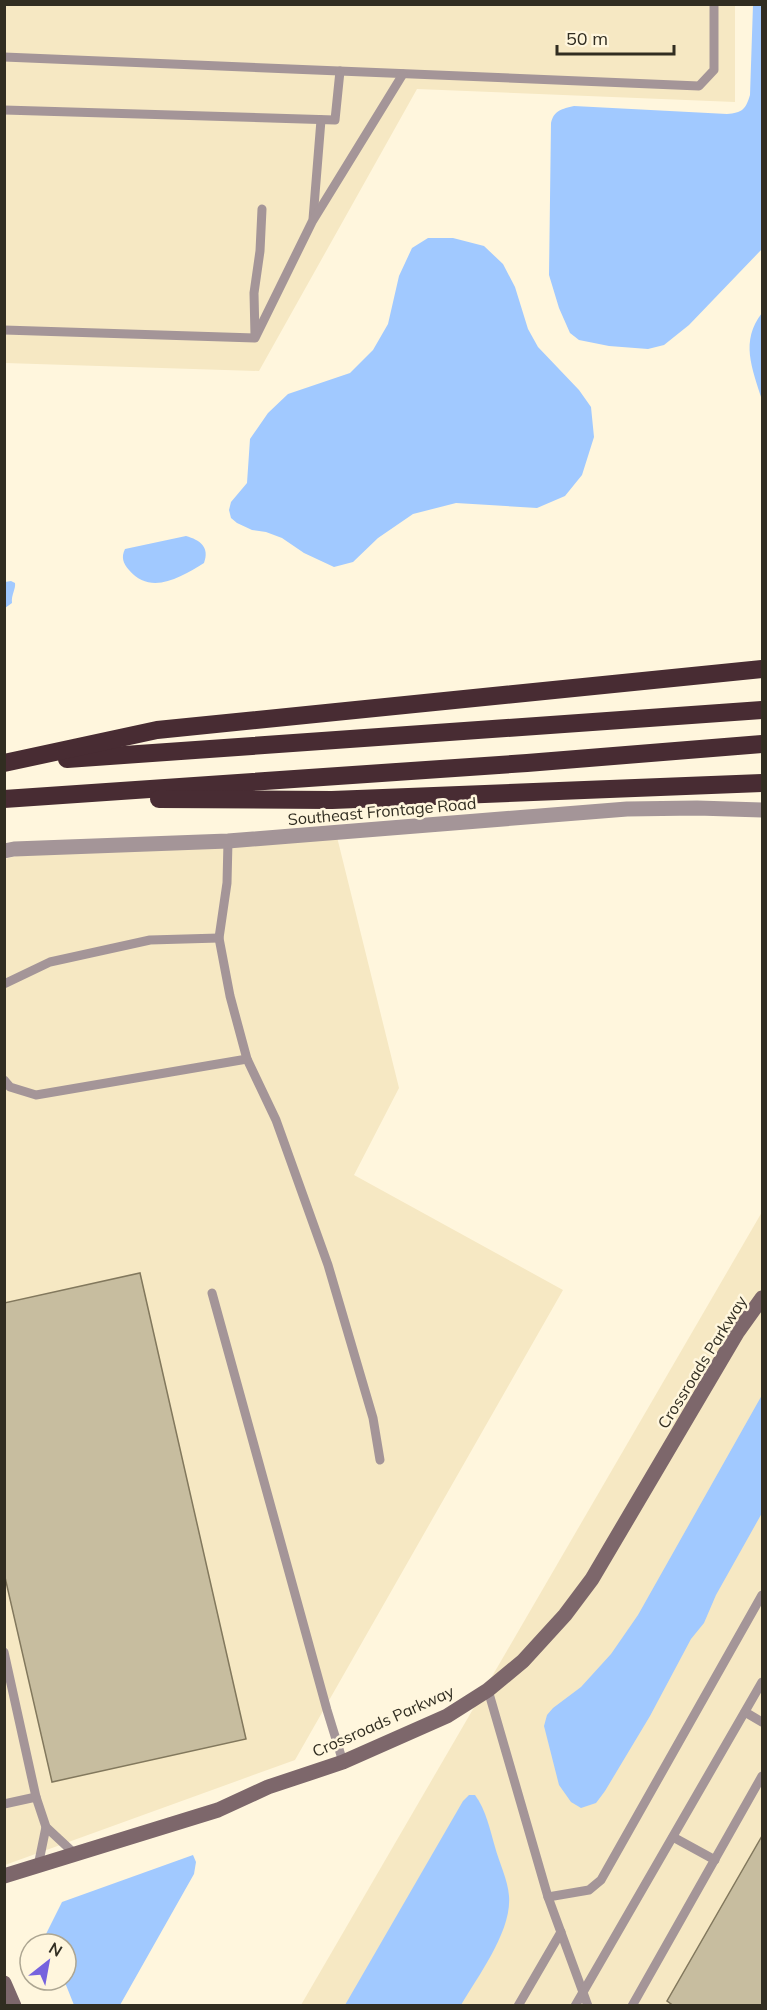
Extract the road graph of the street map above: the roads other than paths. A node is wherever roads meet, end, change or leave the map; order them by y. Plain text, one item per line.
1 (714, 4) edge
2 (4, 57) edge
3 (340, 71) junction
4 (403, 74) junction
5 (4, 110) edge
6 (321, 120) junction
7 (262, 209) dead end
8 (312, 222) junction
9 (4, 330) edge
10 (255, 338) junction
11 (762, 669) edge
12 (762, 710) edge
13 (762, 744) edge
14 (4, 763) edge
15 (762, 783) edge
16 (4, 799) edge
17 (762, 810) edge
18 (228, 841) junction
19 (4, 851) edge
20 (219, 938) junction
21 (4, 984) edge
22 (247, 1059) junction
23 (4, 1080) edge
24 (212, 1293) dead end
25 (762, 1298) edge
26 (380, 1460) dead end
27 (762, 1595) edge
28 (4, 1652) edge
29 (762, 1682) edge
30 (488, 1690) junction
31 (745, 1712) junction
32 (762, 1722) edge
33 (343, 1762) junction
34 (762, 1776) edge
35 (36, 1797) junction
36 (4, 1804) edge
37 (46, 1827) junction
38 (673, 1837) junction
39 (75, 1854) junction
40 (715, 1860) junction
41 (38, 1866) junction
42 (4, 1876) edge
43 (548, 1897) junction
44 (561, 1932) junction
45 (4, 1983) edge
46 (583, 1992) junction
47 (14, 2006) edge
48 (518, 2006) edge
49 (575, 2006) edge
50 (588, 2006) edge
51 (632, 2006) edge

1 - 4 lane
2 - 3 lane
3 - 4 lane
3 - 6 lane
4 - 8 lane
5 - 6 lane
6 - 8 lane
7 - 10 lane
8 - 10 lane
9 - 10 lane
11 - 14 highway
12 - 14 highway
13 - 16 highway
15 - 16 highway
17 - 18 street, Southeast Frontage Road
18 - 19 street, Southeast Frontage Road
18 - 20 lane
20 - 21 lane
20 - 22 lane
22 - 23 lane
22 - 26 lane
24 - 33 lane
25 - 30 street, Crossroads Parkway
27 - 43 lane
28 - 35 lane
29 - 31 lane
30 - 33 street, Crossroads Parkway
30 - 43 lane
31 - 32 lane
31 - 38 lane
33 - 39 street, Crossroads Parkway
34 - 40 lane
35 - 36 lane
35 - 37 lane
37 - 39 lane
37 - 41 lane
38 - 40 lane
38 - 46 lane
39 - 41 street, Crossroads Parkway
40 - 51 lane
41 - 42 street, Crossroads Parkway
43 - 44 lane
44 - 46 lane
44 - 48 lane
45 - 47 street
46 - 49 lane
46 - 50 lane

